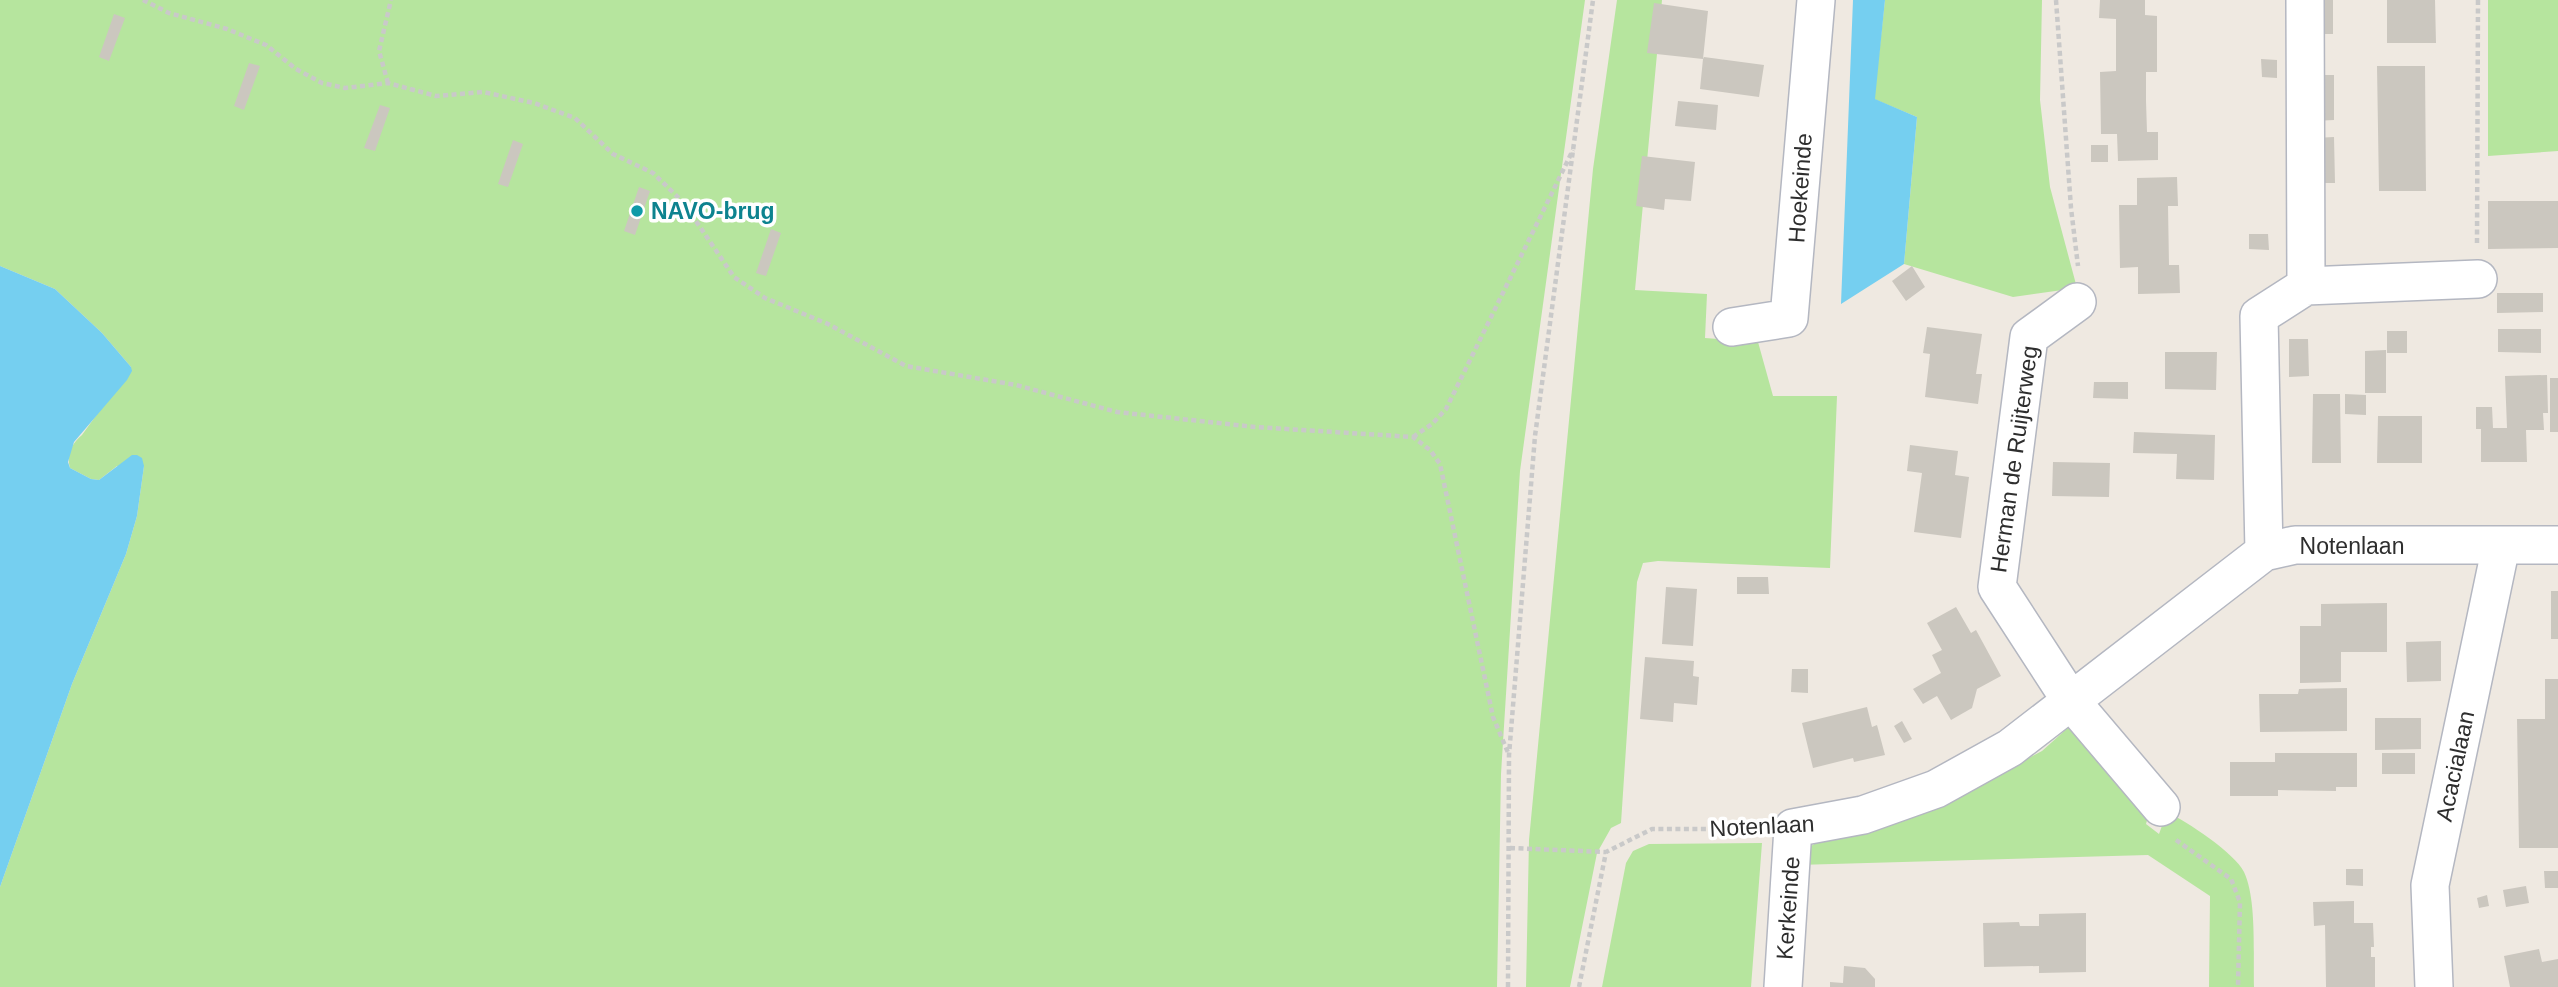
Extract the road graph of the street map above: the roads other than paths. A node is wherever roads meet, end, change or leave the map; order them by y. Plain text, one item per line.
1 (1816, 0) edge
2 (2305, 0) edge
3 (2478, 279) road end
4 (2306, 286) junction
5 (2077, 302) road end
6 (1731, 327) dead end
7 (2558, 545) edge
8 (2501, 546) junction
9 (2264, 552) junction
10 (2071, 701) junction
11 (2161, 807) road end
12 (1793, 828) joint
13 (1783, 987) edge
14 (2434, 987) edge

1 - 6 street, Hoekeinde
2 - 4 street
3 - 4 street
4 - 9 street
5 - 10 street, Herman de Ruijterweg
7 - 8 street, Notenlaan
8 - 9 street, Notenlaan
8 - 14 street, Acacialaan
9 - 10 street, Notenlaan
10 - 11 street
10 - 12 street, Notenlaan
12 - 13 street, Kerkeinde

